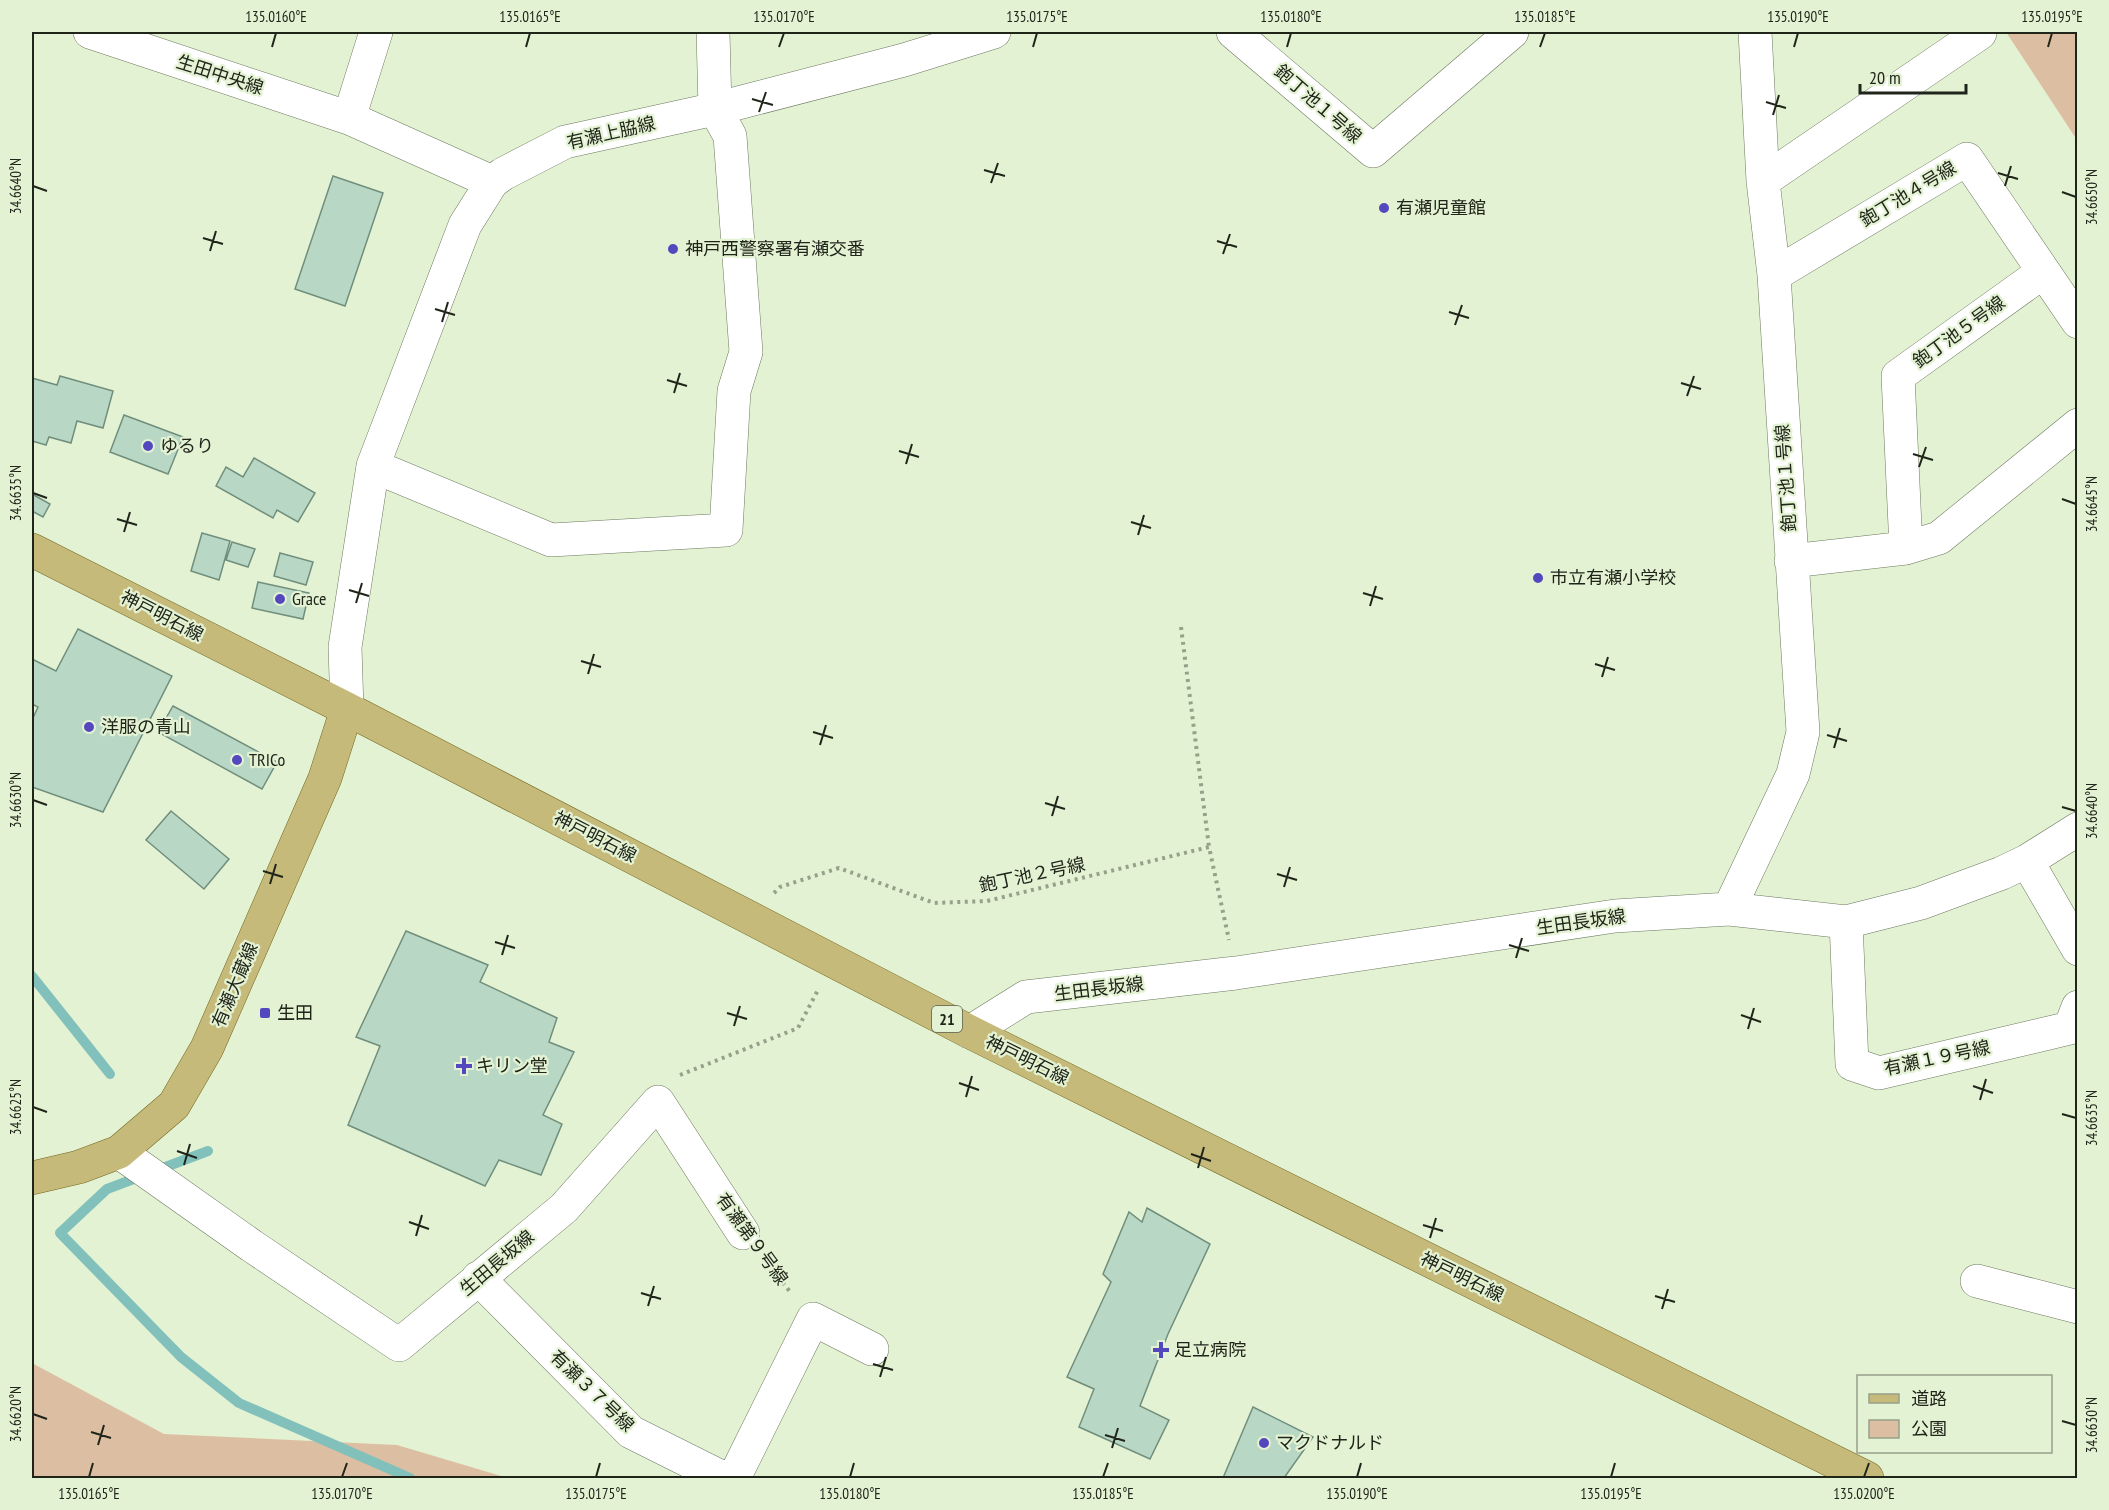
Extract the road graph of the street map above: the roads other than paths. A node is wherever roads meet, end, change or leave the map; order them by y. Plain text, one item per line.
1 (90, 32) edge
2 (376, 32) edge
3 (713, 32) edge
4 (994, 32) edge
5 (1233, 32) edge
6 (1512, 32) edge
7 (1755, 32) edge
8 (1980, 33) dead end
9 (715, 109) junction
10 (349, 118) junction
11 (1763, 181) junction
12 (492, 182) junction
13 (2043, 272) junction
14 (1774, 275) junction
15 (2078, 322) edge
16 (2078, 425) edge
17 (373, 466) junction
18 (1906, 548) junction
19 (32, 550) edge
20 (1791, 561) junction
21 (347, 709) junction
22 (2078, 829) edge
23 (2027, 861) junction
24 (1729, 909) junction
25 (1846, 922) junction
26 (2078, 949) edge
27 (2078, 1007) edge
28 (970, 1032) junction
29 (658, 1101) joint
30 (119, 1152) junction
31 (33, 1177) edge
32 (743, 1233) road end
33 (478, 1278) junction
34 (1977, 1281) dead end
35 (2078, 1307) edge
36 (872, 1349) dead end
37 (723, 1479) edge
38 (734, 1479) edge
39 (1867, 1479) edge

1 - 10 street, 生田中央線
2 - 10 street
3 - 9 street
4 - 9 street, 有瀬上脇線
5 - 6 street, 鉋丁池１号線
7 - 11 street, 鉋丁池１号線
8 - 11 street
9 - 12 street, 有瀬上脇線
9 - 17 street
10 - 12 street, 生田中央線
11 - 14 street, 鉋丁池１号線
12 - 17 street, 有瀬上脇線
13 - 14 street, 鉋丁池４号線
13 - 15 street, 鉋丁池４号線
13 - 18 street, 鉋丁池５号線
14 - 20 street, 鉋丁池１号線
16 - 18 street
17 - 21 street, 有瀬上脇線
18 - 20 street
19 - 21 main road, 神戸明石線 / 21
20 - 24 street, 鉋丁池１号線
21 - 28 main road, 神戸明石線 / 21
21 - 30 main road, 有瀬大蔵線
22 - 23 street, 生田長坂線
23 - 25 street, 生田長坂線
23 - 26 street
24 - 25 street, 生田長坂線
24 - 28 street, 生田長坂線
25 - 27 street, 有瀬１９号線
28 - 39 main road, 神戸明石線 / 21
29 - 32 street, 有瀬第９号線
29 - 33 street, 生田長坂線
30 - 31 main road, 有瀬大蔵線
30 - 33 street, 生田長坂線
33 - 37 street, 有瀬３７号線
34 - 35 street
36 - 38 street

